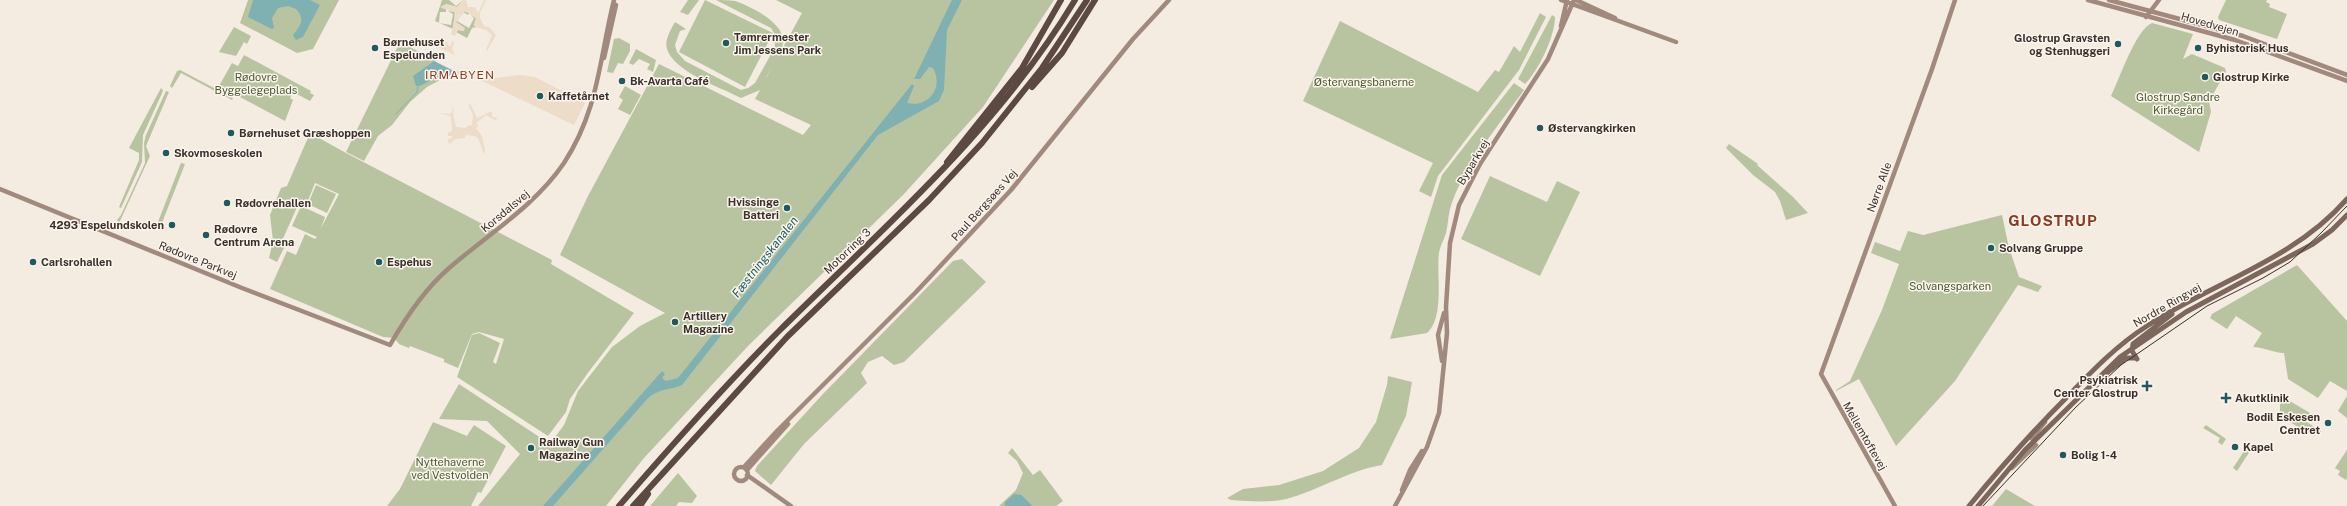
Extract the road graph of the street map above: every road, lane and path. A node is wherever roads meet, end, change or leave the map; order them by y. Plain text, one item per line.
1 (616, 0) edge
2 (1061, 0) edge
3 (1075, 0) edge
4 (1087, 0) edge
5 (1095, 0) edge
6 (1169, 0) edge
7 (1955, 0) edge
8 (1958, 0) edge
9 (2088, 0) edge
10 (2109, 0) edge
11 (2159, 0) edge
12 (1565, 1) edge
13 (1574, 1) edge
14 (1954, 7) junction
15 (2152, 11) junction
16 (2146, 17) junction
17 (1557, 41) junction
18 (1676, 42) dead end
19 (2347, 75) edge
20 (2346, 80) edge
21 (1023, 94) junction
22 (940, 173) junction
23 (0, 189) edge
24 (2347, 199) edge
25 (2347, 216) edge
26 (1446, 307) junction
27 (2181, 307) junction
28 (390, 345) joint
29 (2132, 349) junction
30 (1442, 368) junction
31 (1821, 374) joint
32 (2087, 388) junction
33 (2052, 412) junction
34 (2035, 444) junction
35 (659, 477) junction
36 (619, 506) edge
37 (633, 506) edge
38 (640, 506) edge
39 (791, 506) edge
40 (1395, 506) edge
41 (1895, 506) edge
42 (1969, 506) edge
43 (1978, 506) edge

1 - 28 street, Korsdalsvej
2 - 22 highway
3 - 22 highway, Motorring 3
4 - 21 highway, Motorring 3
5 - 21 highway
6 - 39 street, Paul Bergsøes Vej
7 - 14 street, Nørre Alle
8 - 14 street, Nørre Alle
9 - 16 street, Hovedvejen
10 - 15 street, Hovedvejen
11 - 15 street
12 - 13 street
12 - 17 street, Byparkvej
13 - 17 street, Byparkvej
13 - 18 street
14 - 31 street, Nørre Alle
15 - 16 street
15 - 19 street, Hovedvejen
16 - 20 street, Hovedvejen
17 - 26 street, Byparkvej
21 - 35 highway, Motorring 3
22 - 36 highway, Motorring 3
23 - 28 street, Rødovre Parkvej
24 - 27 main road, Nordre Ringvej
25 - 29 main road, Nordre Ringvej
26 - 30 street, Byparkvej
26 - 30 street, Byparkvej
27 - 29 main road
27 - 33 main road, Nordre Ringvej
29 - 32 main road, Nordre Ringvej
29 - 32 main road
30 - 40 street, Byparkvej
31 - 41 street, Mellemtoftevej
32 - 34 main road, Nordre Ringvej
33 - 34 street
33 - 42 main road, Nordre Ringvej
34 - 43 main road, Nordre Ringvej
35 - 37 highway, Motorring 3
35 - 38 highway

